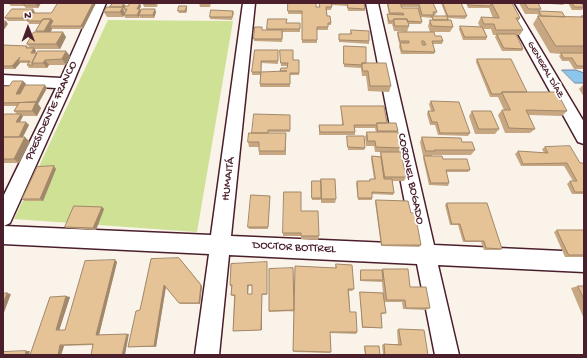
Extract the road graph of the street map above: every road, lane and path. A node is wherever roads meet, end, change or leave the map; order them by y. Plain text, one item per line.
1 (100, 3) edge
2 (249, 3) edge
3 (372, 3) edge
4 (507, 3) edge
5 (3, 80) edge
6 (66, 83) junction
7 (584, 137) edge
8 (3, 217) edge
9 (3, 235) edge
10 (221, 245) junction
11 (426, 254) junction
12 (584, 262) edge
13 (207, 355) edge
14 (447, 355) edge

1 - 6 street, PRESIDENTE FRANCO
2 - 10 street, HUMAITÁ
3 - 11 street, CORONEL BOGADO
4 - 7 street, GENERAL DÍAZ
5 - 6 street
6 - 8 street, PRESIDENTE FRANCO
9 - 10 street, DOCTOR BOTTREL
10 - 11 street, DOCTOR BOTTREL
10 - 13 street, HUMAITÁ
11 - 12 street, DOCTOR BOTTREL
11 - 14 street, CORONEL BOGADO

